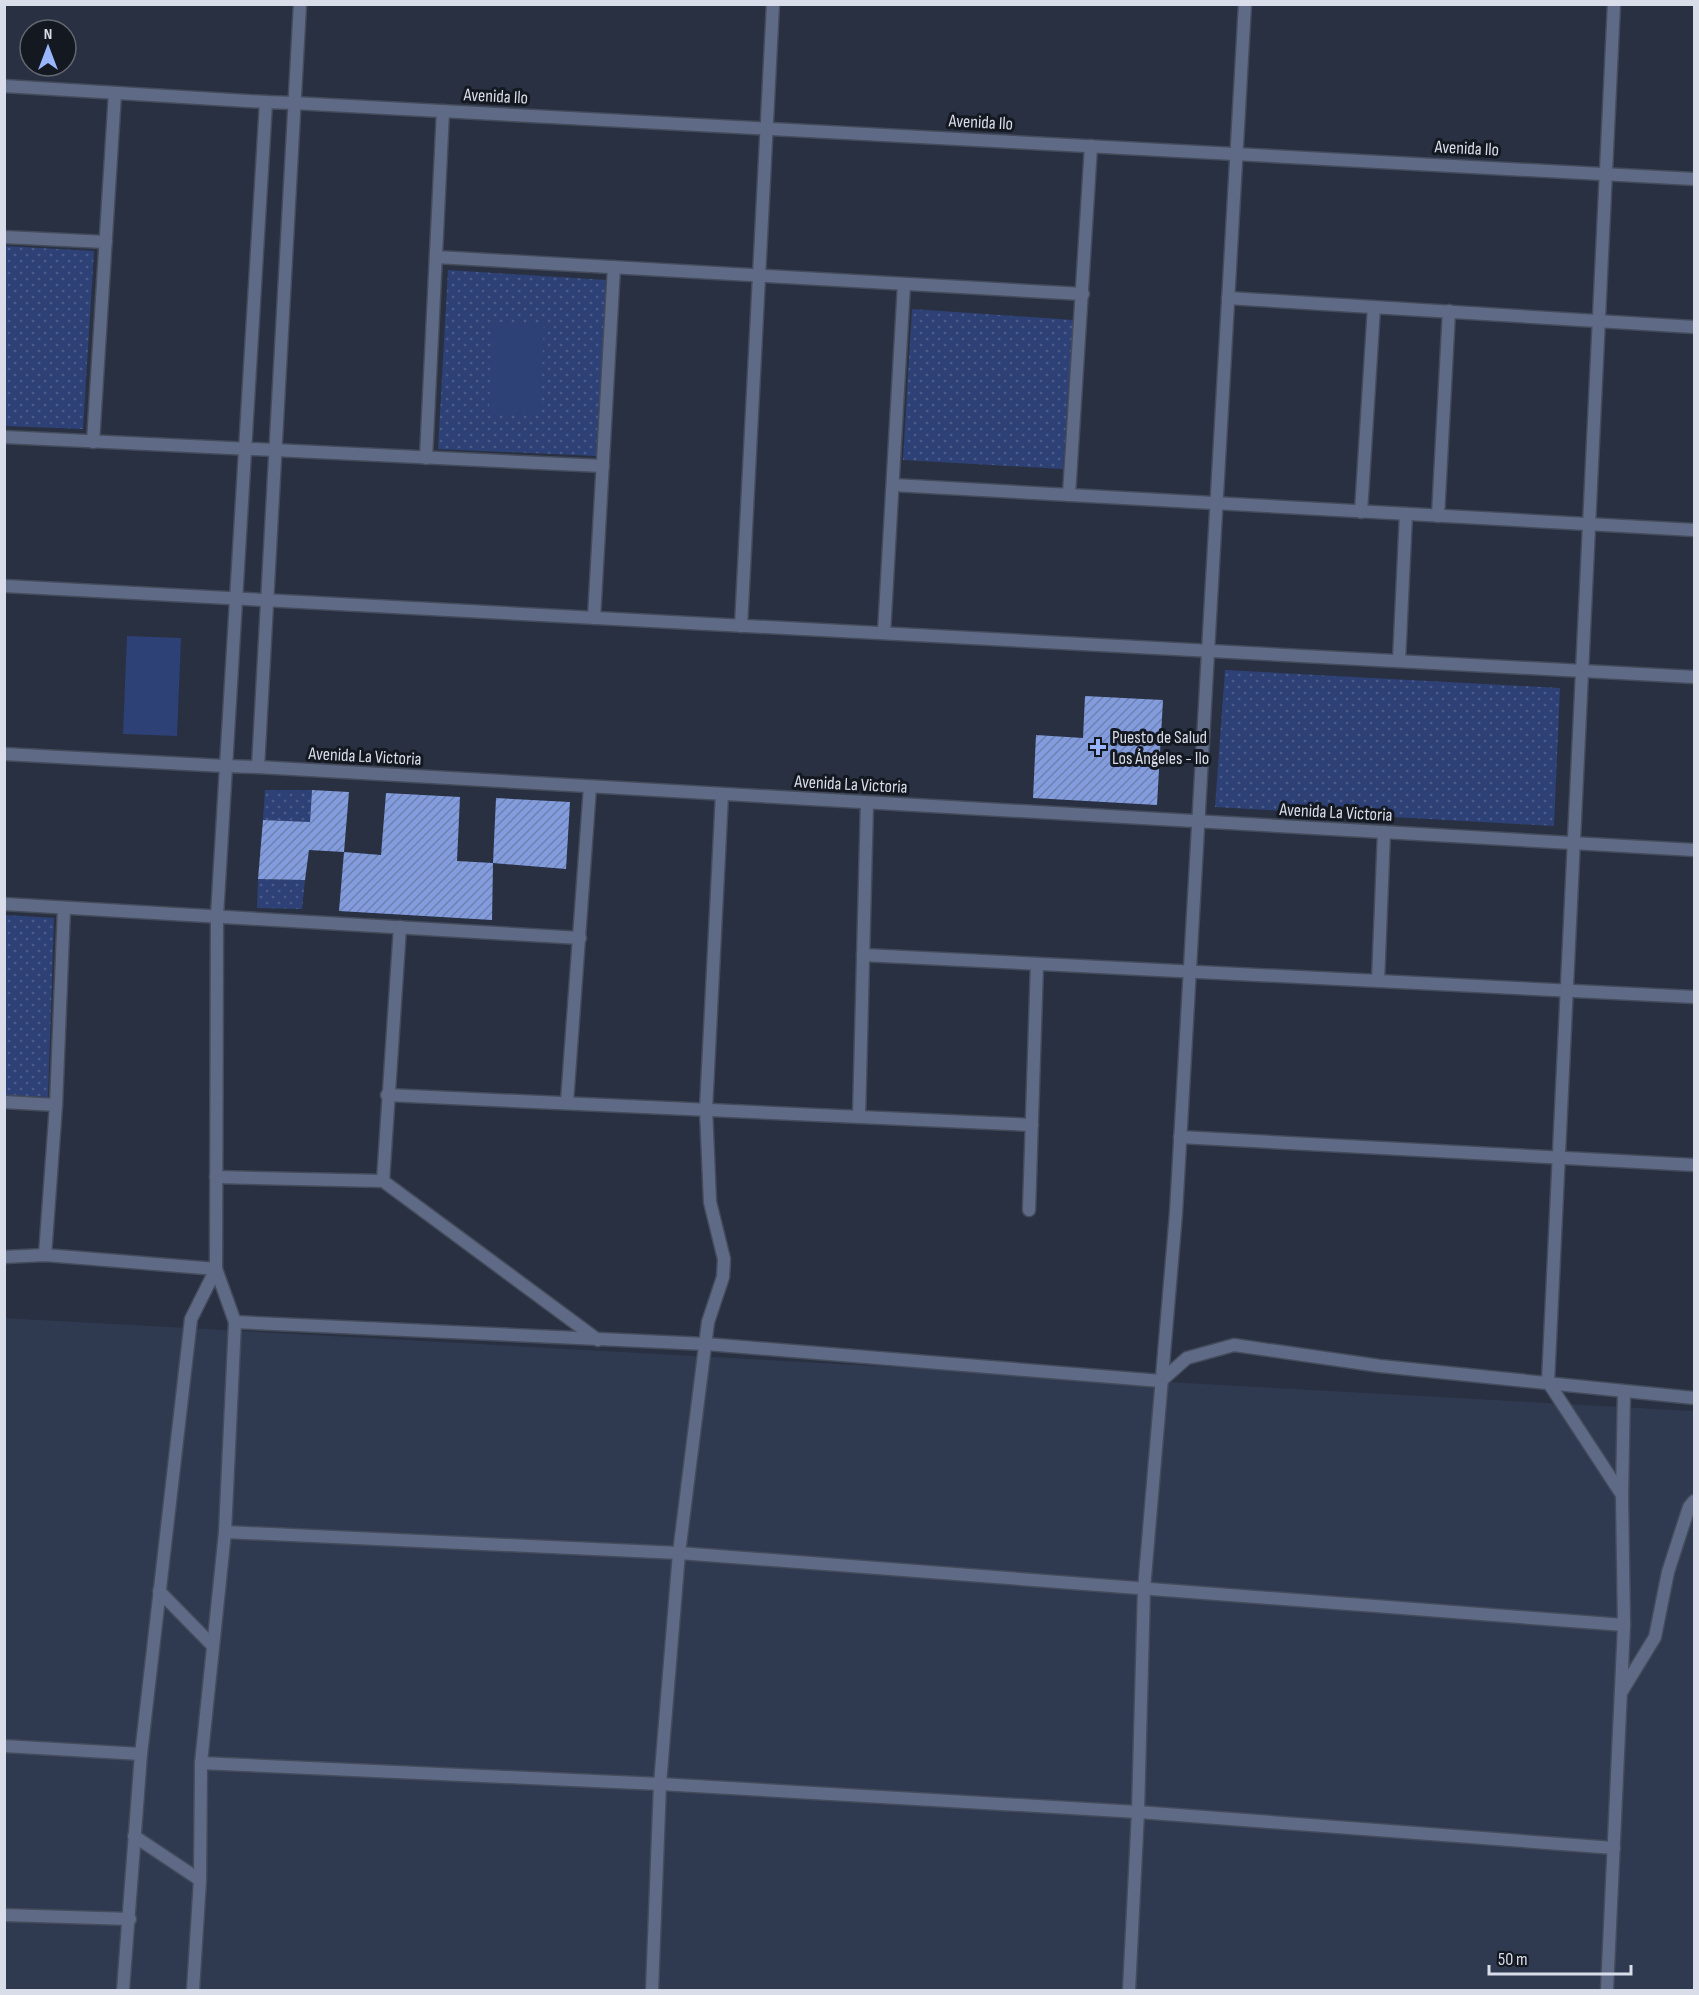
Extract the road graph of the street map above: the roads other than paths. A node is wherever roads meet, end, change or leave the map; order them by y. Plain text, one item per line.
1 (300, 4) edge
2 (772, 4) edge
3 (1245, 4) edge
4 (1614, 4) edge
5 (4, 86) edge
6 (115, 93) junction
7 (266, 102) junction
8 (293, 103) junction
9 (443, 111) junction
10 (766, 129) junction
11 (1091, 146) junction
12 (1236, 154) junction
13 (1606, 174) junction
14 (1695, 179) edge
15 (4, 237) edge
16 (106, 242) junction
17 (436, 257) junction
18 (614, 267) junction
19 (759, 276) junction
20 (904, 284) junction
21 (1083, 294) junction
22 (1228, 298) junction
23 (1374, 307) junction
24 (1449, 311) junction
25 (1599, 320) junction
26 (1695, 327) edge
27 (4, 437) edge
28 (93, 442) junction
29 (244, 450) junction
30 (274, 452) junction
31 (426, 458) junction
32 (603, 466) junction
33 (893, 485) junction
34 (1069, 495) junction
35 (1216, 503) junction
36 (1361, 512) junction
37 (1406, 514) junction
38 (1438, 516) junction
39 (1589, 524) junction
40 (1695, 530) edge
41 (4, 586) edge
42 (235, 598) junction
43 (266, 600) junction
44 (594, 618) junction
45 (741, 626) junction
46 (884, 633) junction
47 (1208, 651) junction
48 (1399, 661) junction
49 (1582, 670) junction
50 (1695, 677) edge
51 (4, 754) edge
52 (224, 766) junction
53 (258, 768) junction
54 (590, 787) junction
55 (722, 794) junction
56 (867, 803) junction
57 (1198, 822) junction
58 (1384, 832) junction
59 (1574, 843) junction
60 (1695, 850) edge
61 (4, 904) edge
62 (64, 908) junction
63 (217, 916) junction
64 (400, 927) junction
65 (580, 938) junction
66 (863, 955) junction
67 (1037, 964) junction
68 (1190, 972) junction
69 (1377, 981) junction
70 (1566, 990) junction
71 (1695, 997) edge
72 (387, 1095) junction
73 (4, 1102) edge
74 (567, 1102) junction
75 (56, 1105) junction
76 (706, 1109) junction
77 (859, 1117) junction
78 (1032, 1125) junction
79 (1180, 1137) junction
80 (1558, 1158) junction
81 (1695, 1165) edge
82 (216, 1177) junction
83 (383, 1181) junction
84 (1029, 1210) dead end
85 (45, 1255) junction
86 (4, 1257) edge
87 (216, 1269) junction
88 (235, 1322) junction
89 (599, 1340) junction
90 (706, 1344) junction
91 (1161, 1381) junction
92 (1548, 1382) junction
93 (1624, 1392) junction
94 (1695, 1398) edge
95 (1622, 1495) junction
96 (1695, 1500) edge
97 (225, 1532) junction
98 (680, 1552) junction
99 (1144, 1589) junction
100 (159, 1591) junction
101 (1624, 1625) junction
102 (213, 1646) junction
103 (1621, 1692) junction
104 (4, 1746) edge
105 (141, 1754) junction
106 (201, 1763) junction
107 (660, 1784) junction
108 (1138, 1812) junction
109 (134, 1836) junction
110 (1614, 1848) junction
111 (200, 1880) junction
112 (4, 1915) edge
113 (130, 1919) junction
114 (123, 1990) edge
115 (193, 1990) edge
116 (652, 1990) edge
117 (1129, 1990) edge
118 (1607, 1990) edge

1 - 8 street
2 - 10 street
3 - 12 street
4 - 13 street
5 - 6 street, Avenida Ilo
6 - 7 street, Avenida Ilo
6 - 16 street
7 - 8 street, Avenida Ilo
7 - 29 street
8 - 9 street, Avenida Ilo
8 - 30 street
9 - 10 street, Avenida Ilo
9 - 17 street
10 - 11 street, Avenida Ilo
10 - 19 street
11 - 12 street, Avenida Ilo
11 - 21 street
12 - 13 street, Avenida Ilo
12 - 22 street
13 - 14 street, Avenida Ilo
13 - 25 street
15 - 16 street
16 - 28 street
17 - 18 street
17 - 31 street
18 - 19 street
18 - 32 street
19 - 20 street
19 - 45 street
20 - 21 street
20 - 33 street
21 - 34 street
22 - 23 street
22 - 35 street
23 - 24 street
23 - 36 street
24 - 25 street
24 - 38 street
25 - 26 street
25 - 39 street
27 - 28 street
28 - 29 street
29 - 30 street
29 - 42 street
30 - 31 street
30 - 43 street
31 - 32 street
32 - 44 street
33 - 34 street
33 - 46 street
34 - 35 street
35 - 36 street
35 - 47 street
36 - 37 street
37 - 38 street
37 - 48 street
38 - 39 street
39 - 40 street
39 - 49 street
41 - 42 street
42 - 43 street
42 - 52 street
43 - 44 street
43 - 53 street
44 - 45 street
45 - 46 street
46 - 47 street
47 - 48 street
47 - 57 street
48 - 49 street
49 - 50 street
49 - 59 street
51 - 52 street, Avenida La Victoria
52 - 53 street, Avenida La Victoria
52 - 63 street
53 - 54 street, Avenida La Victoria
54 - 55 street, Avenida La Victoria
54 - 65 street
55 - 56 street, Avenida La Victoria
55 - 76 street
56 - 57 street, Avenida La Victoria
56 - 66 street
57 - 58 street, Avenida La Victoria
57 - 68 street
58 - 59 street, Avenida La Victoria
58 - 69 street
59 - 60 street, Avenida La Victoria
59 - 70 street
61 - 62 street
62 - 63 street
62 - 75 street
63 - 64 street
63 - 82 street
64 - 65 street
64 - 72 street
65 - 74 street
66 - 67 street
66 - 77 street
67 - 68 street
67 - 78 street
68 - 69 street
68 - 79 street
69 - 70 street
70 - 71 street
70 - 80 street
72 - 74 street
72 - 83 street
73 - 75 street
74 - 76 street
75 - 85 street
76 - 77 street
76 - 90 street
77 - 78 street
78 - 84 street
79 - 80 street
79 - 91 street
80 - 81 street
80 - 92 street
82 - 83 street
82 - 87 street
83 - 89 street
85 - 86 street
85 - 87 street
87 - 88 street
87 - 100 street
88 - 89 street
88 - 97 street
89 - 90 street
90 - 91 street
90 - 98 street
91 - 92 street
91 - 99 street
92 - 93 street
92 - 95 street
93 - 94 street
93 - 95 street
95 - 101 street
96 - 103 street
97 - 98 street
97 - 102 street
98 - 99 street
98 - 107 street
99 - 101 street
99 - 108 street
100 - 102 street
100 - 105 street
101 - 103 street
102 - 106 street
103 - 110 street
104 - 105 street
105 - 109 street
106 - 107 street
106 - 111 street
107 - 108 street
107 - 116 street
108 - 110 street
108 - 117 street
109 - 111 street
109 - 113 street
110 - 118 street
111 - 115 street
112 - 113 street
113 - 114 street

